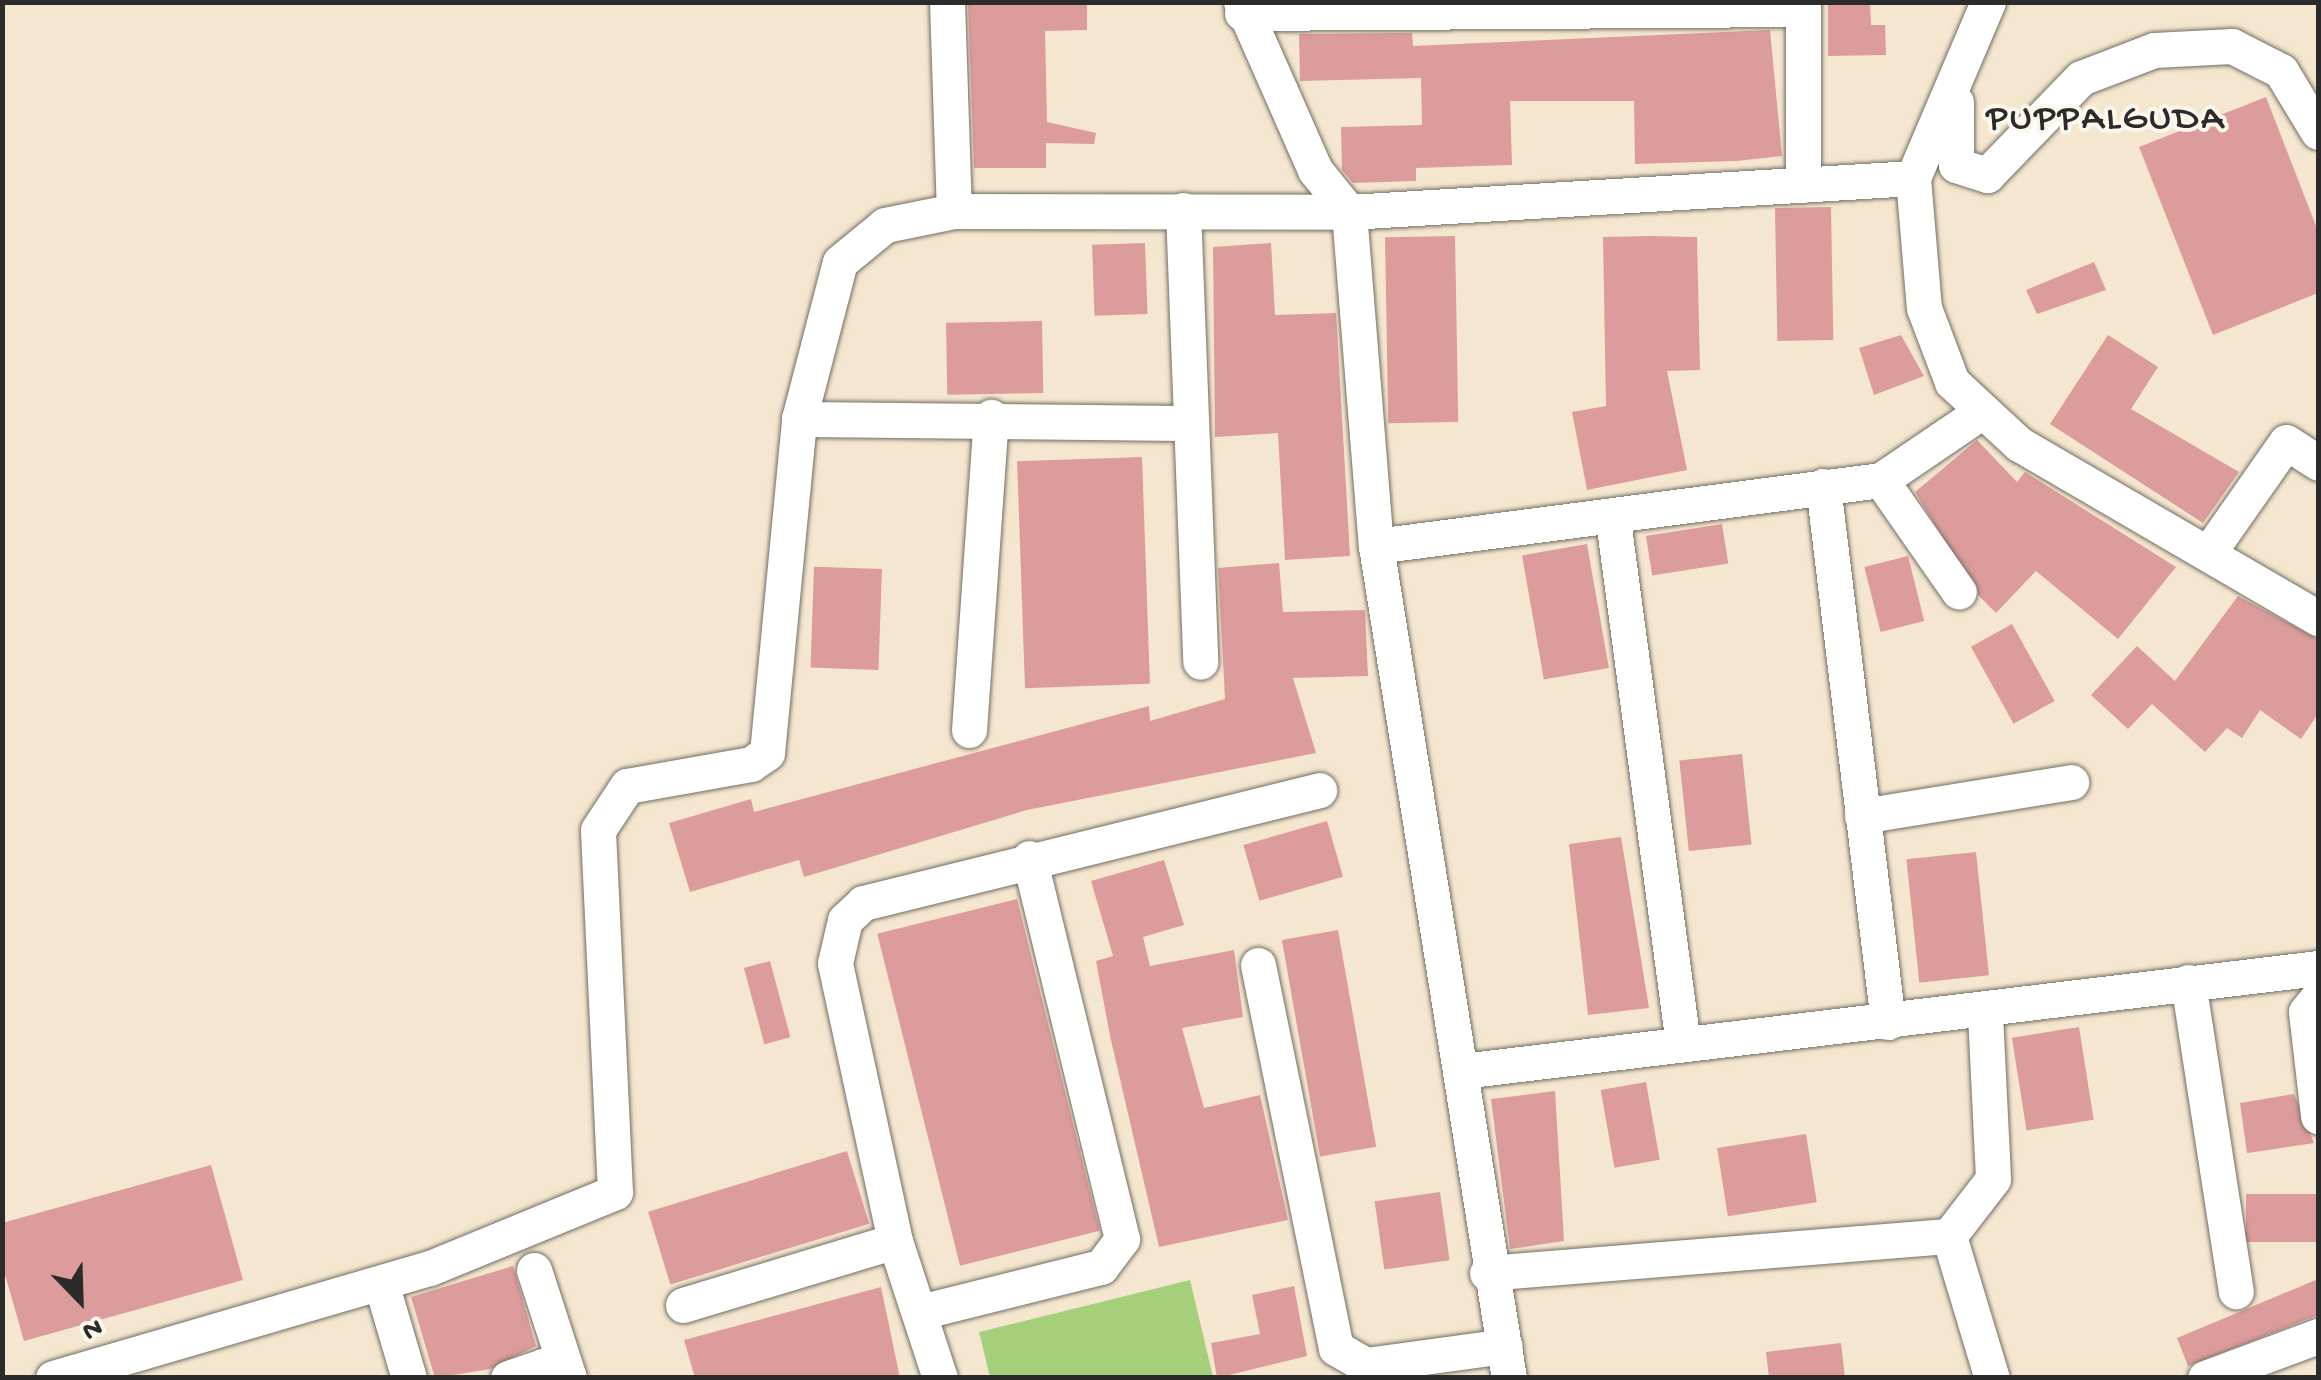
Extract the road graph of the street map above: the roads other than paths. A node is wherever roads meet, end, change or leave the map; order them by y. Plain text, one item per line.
1 (947, 2) edge
2 (1988, 2) edge
3 (1804, 6) edge
4 (1242, 8) edge
5 (1962, 53) junction
6 (2318, 132) edge
7 (1913, 178) junction
8 (1804, 186) junction
9 (1183, 210) junction
10 (954, 211) junction
11 (1349, 212) junction
12 (1978, 414) junction
13 (991, 418) junction
14 (798, 419) junction
15 (1188, 422) junction
16 (2318, 463) edge
17 (1881, 480) junction
18 (1823, 486) junction
19 (1613, 520) junction
20 (1376, 546) junction
21 (2209, 552) junction
22 (1958, 592) dead end
23 (2318, 618) edge
24 (1200, 662) dead end
25 (969, 730) dead end
26 (2072, 782) dead end
27 (1319, 790) dead end
28 (1862, 816) junction
29 (1029, 858) junction
30 (1258, 965) dead end
31 (2318, 968) edge
32 (2188, 982) junction
33 (2318, 996) edge
34 (1985, 1014) junction
35 (1888, 1022) junction
36 (1682, 1044) junction
37 (1462, 1070) junction
38 (2318, 1116) edge
39 (1948, 1236) junction
40 (895, 1240) junction
41 (534, 1270) dead end
42 (1488, 1273) junction
43 (381, 1283) junction
44 (2236, 1291) dead end
45 (683, 1306) dead end
46 (920, 1312) junction
47 (2318, 1336) edge
48 (1507, 1362) edge
49 (53, 1378) edge
50 (409, 1378) edge
51 (508, 1378) edge
52 (558, 1378) edge
53 (570, 1378) edge
54 (940, 1378) edge
55 (1992, 1378) edge
56 (2205, 1378) edge

1 - 10 street
2 - 5 street
3 - 4 street
3 - 8 street
4 - 11 street
5 - 6 street
5 - 7 street
7 - 8 street
7 - 12 street
8 - 11 street
9 - 10 street
9 - 11 street
9 - 15 street
10 - 14 street
11 - 20 street
12 - 17 street
12 - 21 street
13 - 14 street
13 - 15 street
13 - 25 street
14 - 43 street
15 - 24 street
16 - 21 street
17 - 18 street
17 - 22 street
18 - 19 street
18 - 28 street
19 - 20 street
19 - 36 street
20 - 37 street
21 - 23 street
26 - 28 street
27 - 29 street
28 - 35 street
29 - 40 street
29 - 46 street
30 - 48 street
31 - 32 street
32 - 34 street
32 - 44 street
33 - 38 street
34 - 35 street
34 - 39 street
35 - 36 street
36 - 37 street
37 - 42 street
39 - 42 street
39 - 55 street
40 - 45 street
40 - 46 street
41 - 53 street
42 - 48 street
43 - 49 street
43 - 50 street
46 - 54 street
47 - 56 street
51 - 52 street

